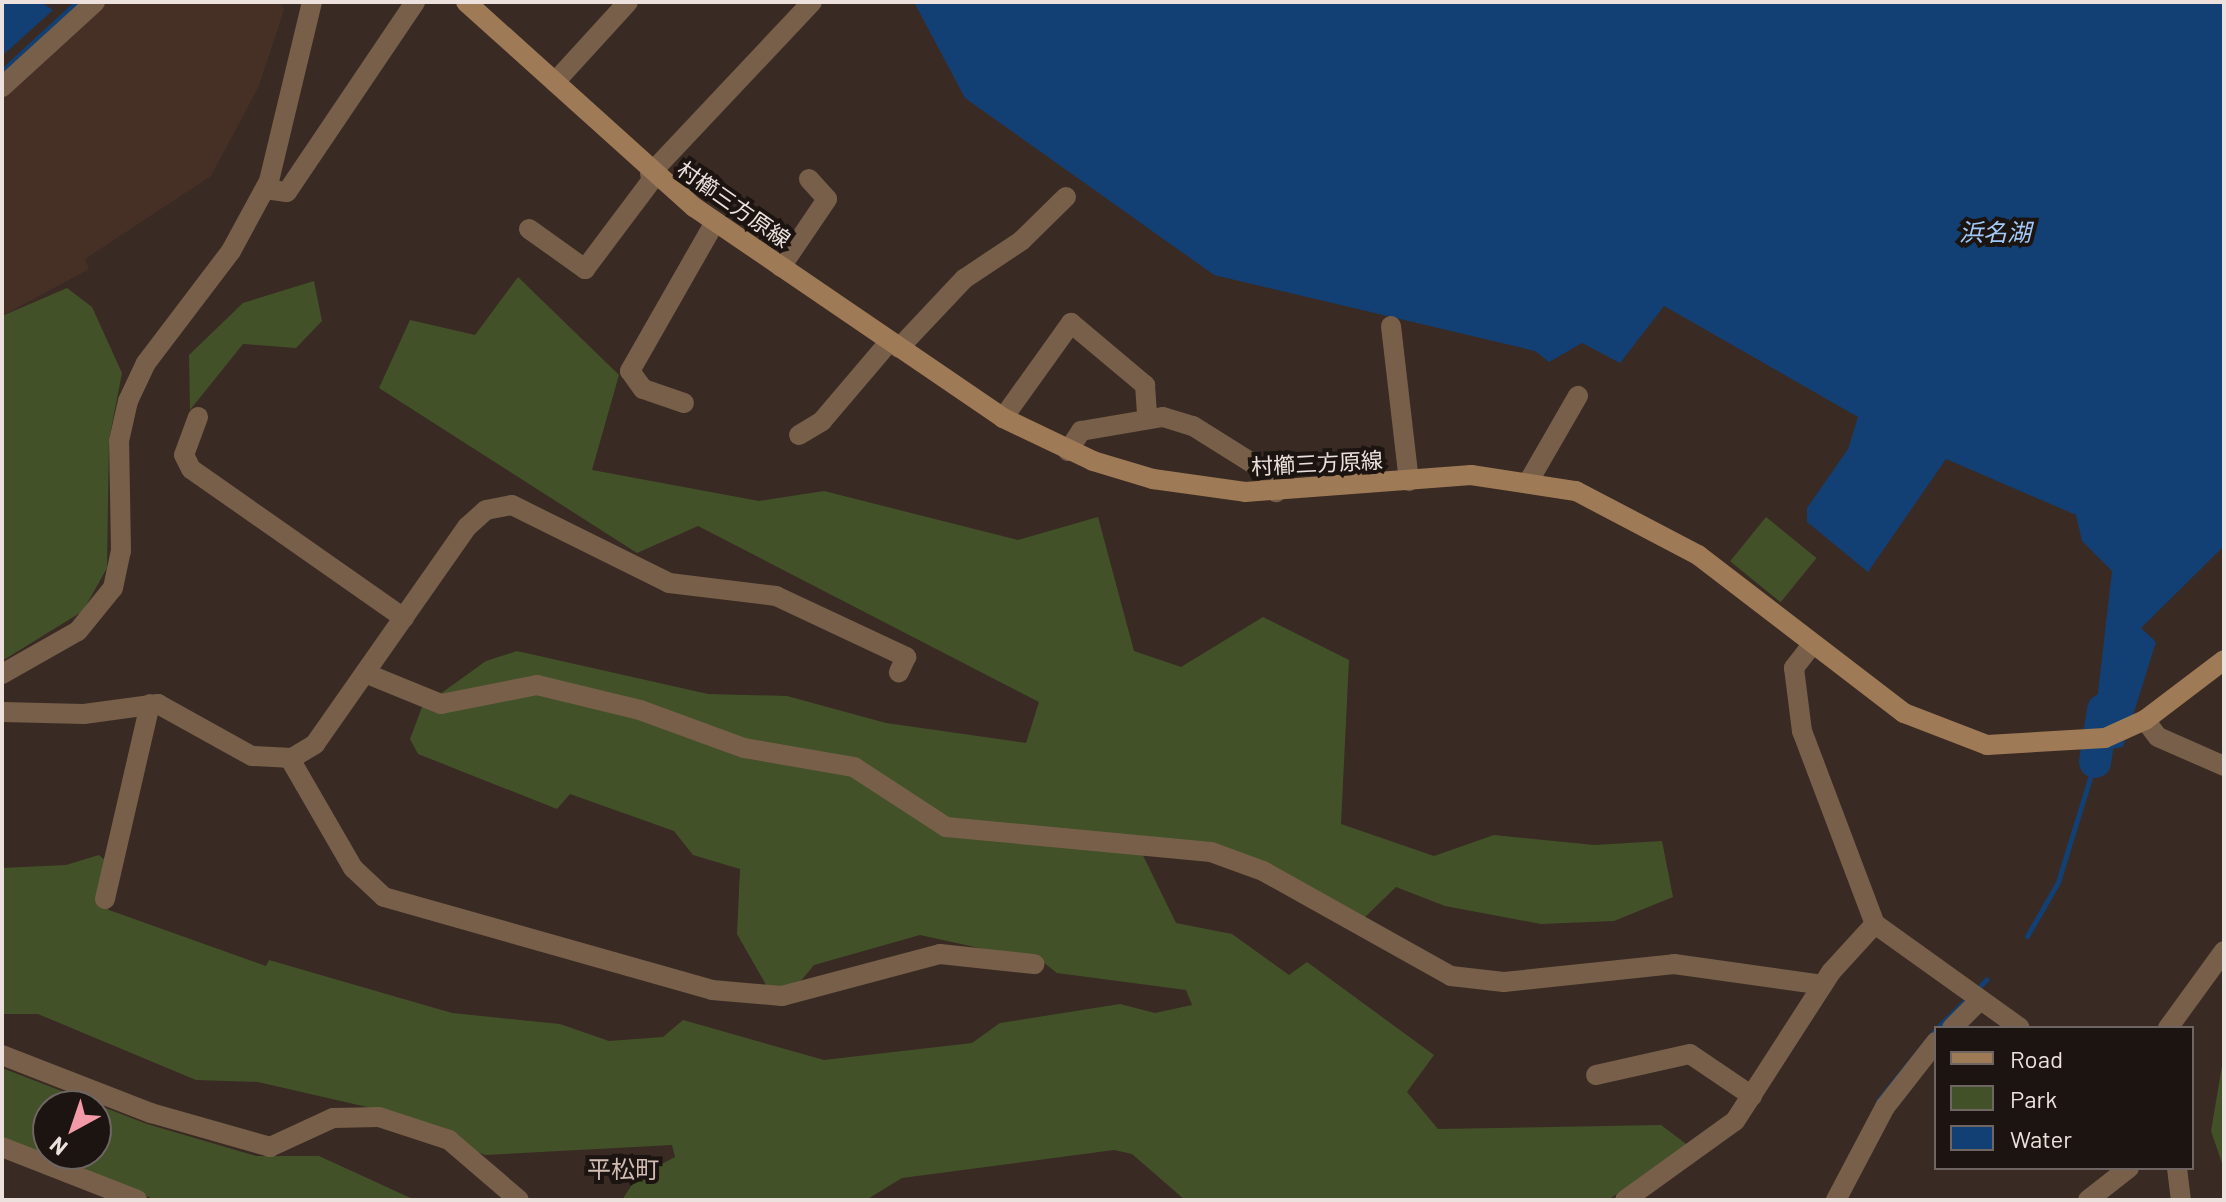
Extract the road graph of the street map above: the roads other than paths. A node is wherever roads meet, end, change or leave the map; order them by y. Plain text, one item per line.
1 (95, 2) edge
2 (312, 2) edge
3 (415, 2) edge
4 (466, 2) edge
5 (628, 2) edge
6 (812, 2) edge
7 (555, 82) junction
8 (2, 87) edge
9 (652, 176) junction
10 (809, 179) dead end
11 (265, 189) junction
12 (1066, 197) dead end
13 (715, 222) junction
14 (529, 229) dead end
15 (781, 267) junction
16 (1391, 326) dead end
17 (894, 344) junction
18 (1578, 396) dead end
19 (684, 403) dead end
20 (1147, 416) junction
21 (198, 417) dead end
22 (1003, 418) junction
23 (799, 435) dead end
24 (1068, 451) junction
25 (1530, 479) junction
26 (1409, 481) junction
27 (1276, 492) junction
28 (404, 618) junction
29 (1811, 646) junction
30 (2224, 660) edge
31 (899, 672) dead end
32 (365, 673) junction
33 (2, 674) edge
34 (150, 704) junction
35 (2, 712) edge
36 (2145, 720) junction
37 (290, 759) junction
38 (2224, 766) edge
39 (105, 899) dead end
40 (1875, 924) junction
41 (2224, 951) edge
42 (1034, 964) dead end
43 (1823, 985) junction
44 (1979, 1001) junction
45 (1954, 1026) edge
46 (2017, 1026) edge
47 (2169, 1026) edge
48 (1934, 1045) edge
49 (2, 1055) edge
50 (1596, 1075) dead end
51 (1752, 1096) junction
52 (2, 1147) edge
53 (2126, 1170) edge
54 (2177, 1170) edge
55 (137, 1200) edge
56 (519, 1200) edge
57 (1625, 1200) edge
58 (1836, 1200) edge
59 (2088, 1200) edge
60 (2181, 1200) edge

1 - 8 street
2 - 11 street
3 - 11 street
4 - 7 main road, 村櫛三方原線
5 - 7 street
6 - 9 street
7 - 9 main road, 村櫛三方原線
9 - 13 main road, 村櫛三方原線
9 - 14 street
10 - 15 street
11 - 33 street
12 - 17 street
13 - 15 main road, 村櫛三方原線
13 - 19 street
15 - 17 main road, 村櫛三方原線
16 - 26 street
17 - 22 main road, 村櫛三方原線
17 - 23 street
18 - 25 street
20 - 22 street
20 - 24 street
20 - 27 street
21 - 28 street
22 - 24 main road, 村櫛三方原線
24 - 27 main road, 村櫛三方原線
25 - 26 main road, 村櫛三方原線
25 - 29 main road, 村櫛三方原線
26 - 27 main road, 村櫛三方原線
28 - 31 street
28 - 32 street
29 - 36 main road, 村櫛三方原線
29 - 40 street
30 - 36 main road, 村櫛三方原線
32 - 37 street
32 - 43 street
34 - 35 street
34 - 37 street
34 - 39 street
36 - 38 street
37 - 42 street
40 - 43 street
40 - 44 street
41 - 47 street
43 - 51 street
44 - 45 street
44 - 46 street
48 - 58 street
49 - 56 street
50 - 51 street
51 - 57 street
52 - 55 street
53 - 59 street
54 - 60 street

